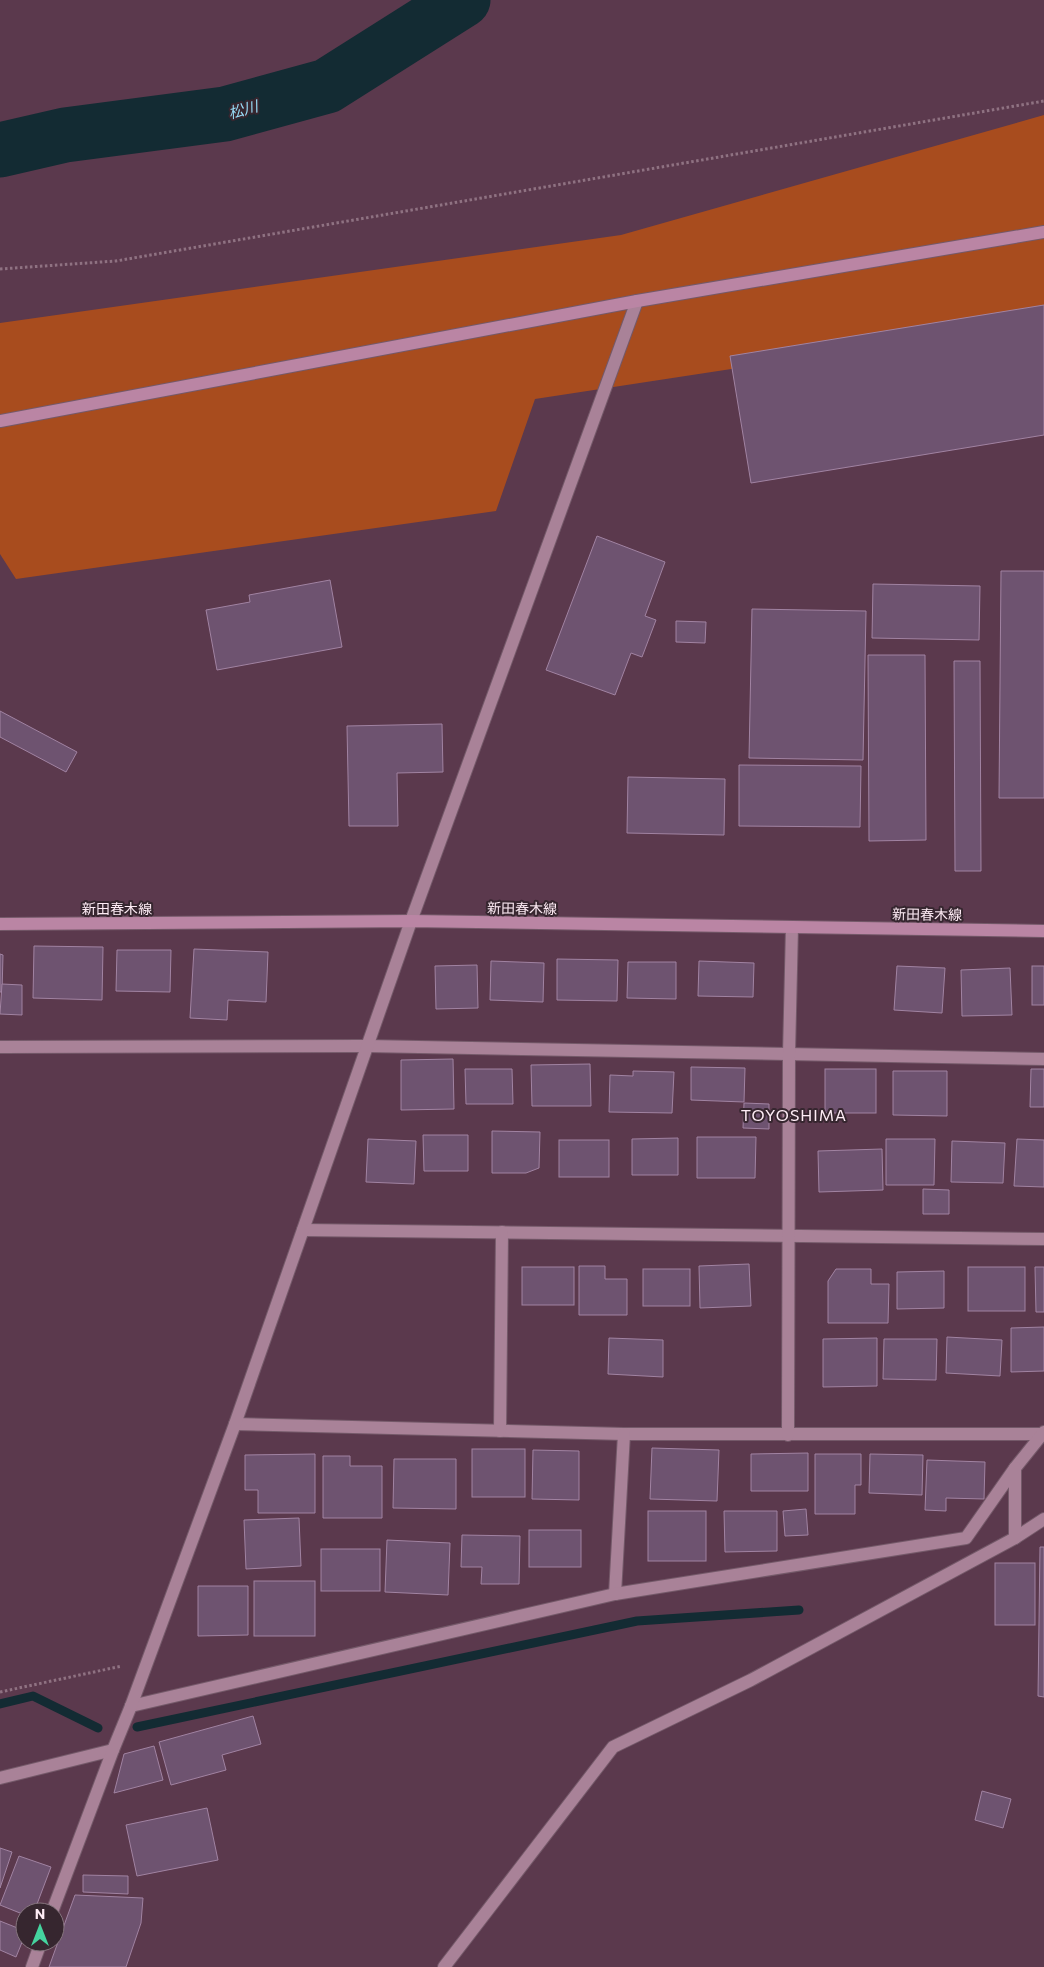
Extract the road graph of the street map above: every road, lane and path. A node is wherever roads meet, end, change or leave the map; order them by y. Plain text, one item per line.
1 (1044, 101) edge
2 (1044, 232) edge
3 (0, 269) edge
4 (637, 302) junction
5 (0, 421) edge
6 (411, 921) junction
7 (0, 924) edge
8 (792, 927) junction
9 (1044, 931) edge
10 (367, 1046) junction
11 (0, 1047) edge
12 (789, 1054) junction
13 (1044, 1059) edge
14 (303, 1230) junction
15 (502, 1232) junction
16 (788, 1236) junction
17 (1044, 1239) edge
18 (235, 1424) junction
19 (500, 1431) junction
20 (1043, 1433) edge
21 (624, 1434) junction
22 (788, 1435) junction
23 (1015, 1468) junction
24 (1044, 1518) edge
25 (1015, 1538) junction
26 (615, 1594) junction
27 (148, 1660) junction
28 (0, 1692) edge
29 (131, 1706) junction
30 (113, 1750) junction
31 (0, 1778) edge
32 (56, 1902) edge
33 (37, 1952) edge
34 (32, 1967) edge
35 (444, 1967) edge

1 - 3 path
2 - 4 street
4 - 5 street
4 - 6 street
6 - 7 street, 新田春木線
6 - 8 street, 新田春木線
6 - 10 street
8 - 9 street, 新田春木線
8 - 12 street
10 - 11 street
10 - 12 street
10 - 14 street
12 - 13 street
12 - 16 street
14 - 15 street
14 - 18 street
15 - 16 street
15 - 19 street
16 - 17 street
16 - 22 street
18 - 19 street
18 - 27 street
19 - 21 street
20 - 22 street
20 - 23 street
21 - 22 street
21 - 26 street
23 - 25 street
23 - 26 street
24 - 25 street
25 - 35 street
26 - 29 street
27 - 28 path
27 - 29 street
29 - 30 street
30 - 31 street
30 - 32 street
33 - 34 street

